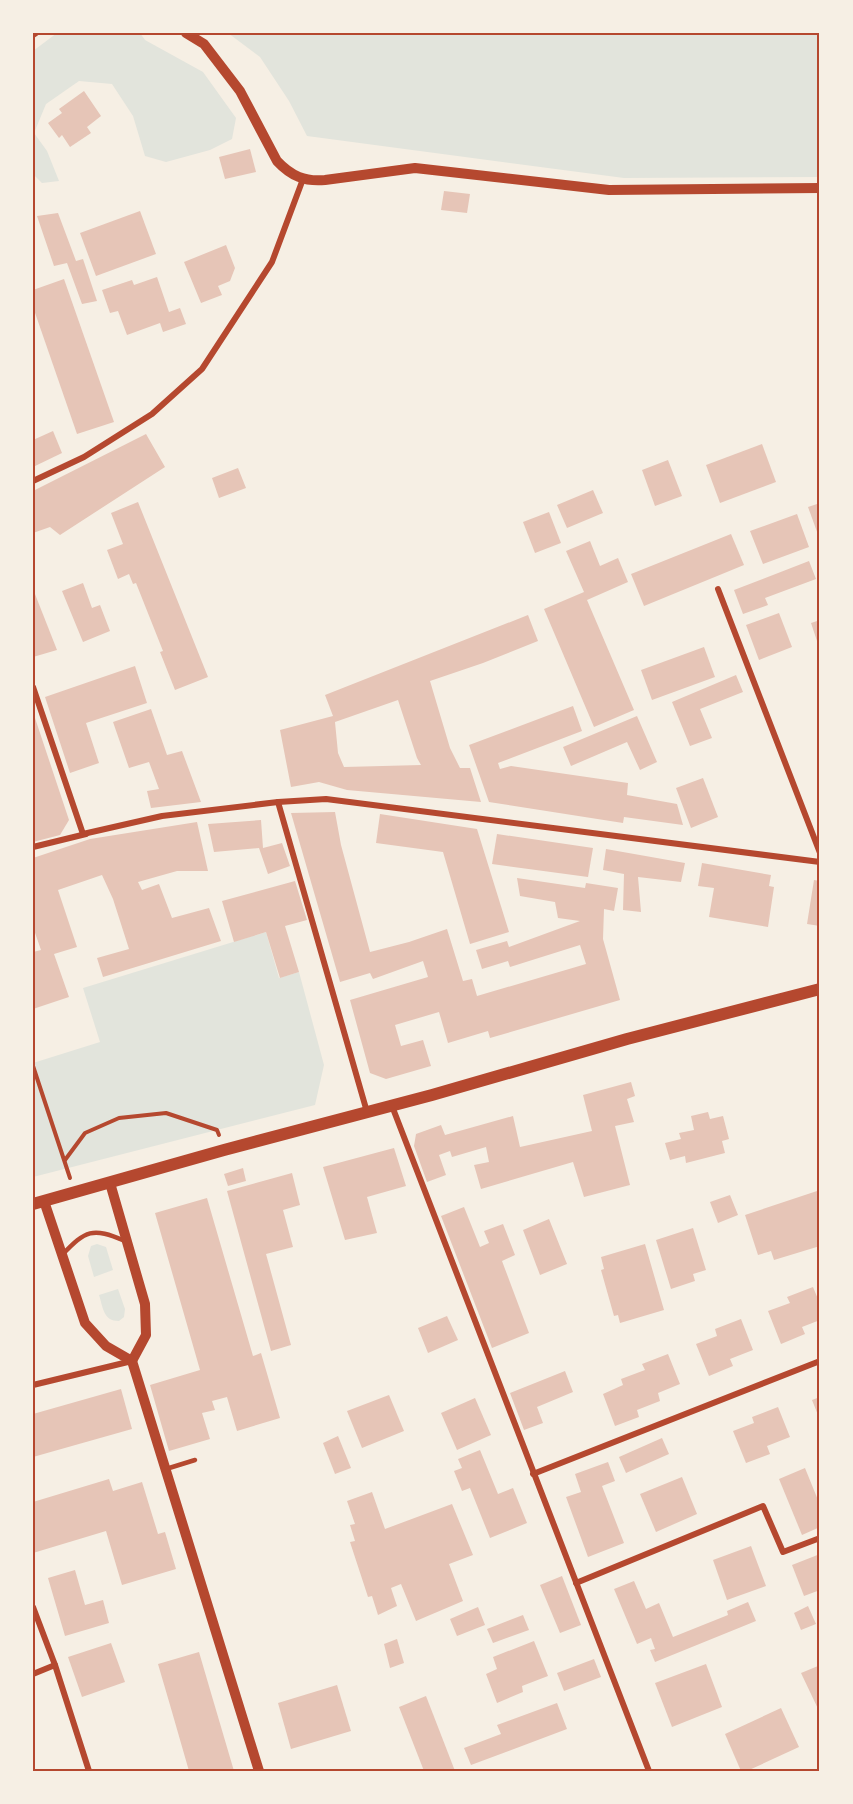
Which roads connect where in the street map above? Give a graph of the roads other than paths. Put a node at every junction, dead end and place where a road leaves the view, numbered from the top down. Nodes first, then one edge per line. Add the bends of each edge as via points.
1 (186, 33) edge
2 (303, 179) junction
3 (820, 188) edge
4 (33, 481) edge
5 (718, 589) dead end
6 (33, 687) edge
7 (278, 802) junction
8 (86, 834) junction
9 (33, 847) edge
10 (820, 853) edge
11 (820, 862) edge
12 (820, 988) edge
13 (392, 1106) junction
14 (367, 1112) junction
15 (110, 1183) junction
16 (39, 1202) edge
17 (127, 1242) junction
18 (62, 1255) junction
19 (132, 1361) junction
20 (820, 1361) edge
21 (33, 1385) edge
22 (195, 1460) dead end
23 (165, 1469) junction
24 (533, 1474) junction
25 (820, 1538) edge
26 (576, 1583) junction
27 (33, 1607) edge
28 (55, 1665) junction
29 (33, 1674) edge
30 (89, 1771) edge
31 (259, 1771) edge
32 (649, 1771) edge

1 - 2 street via 204,44 240,91 277,161 286,171
2 - 3 street via 337,179 415,168 609,190
2 - 4 street via 272,262 202,369 152,414 84,457
5 - 10 street
6 - 8 street
7 - 8 street via 162,816
7 - 11 street via 327,799
7 - 14 street
8 - 9 street
12 - 13 main road
13 - 14 main road
13 - 24 street
14 - 15 main road
15 - 16 main road
15 - 17 street
16 - 18 street
17 - 18 lane via 107,1233 91,1232 79,1237
17 - 19 street via 145,1304 146,1335
18 - 19 street via 86,1323 106,1346
19 - 21 street
19 - 23 street
20 - 24 street
22 - 23 lane
23 - 31 street
24 - 26 street
25 - 26 street via 783,1552 763,1506
26 - 32 street
27 - 28 street
28 - 29 street
28 - 30 street

